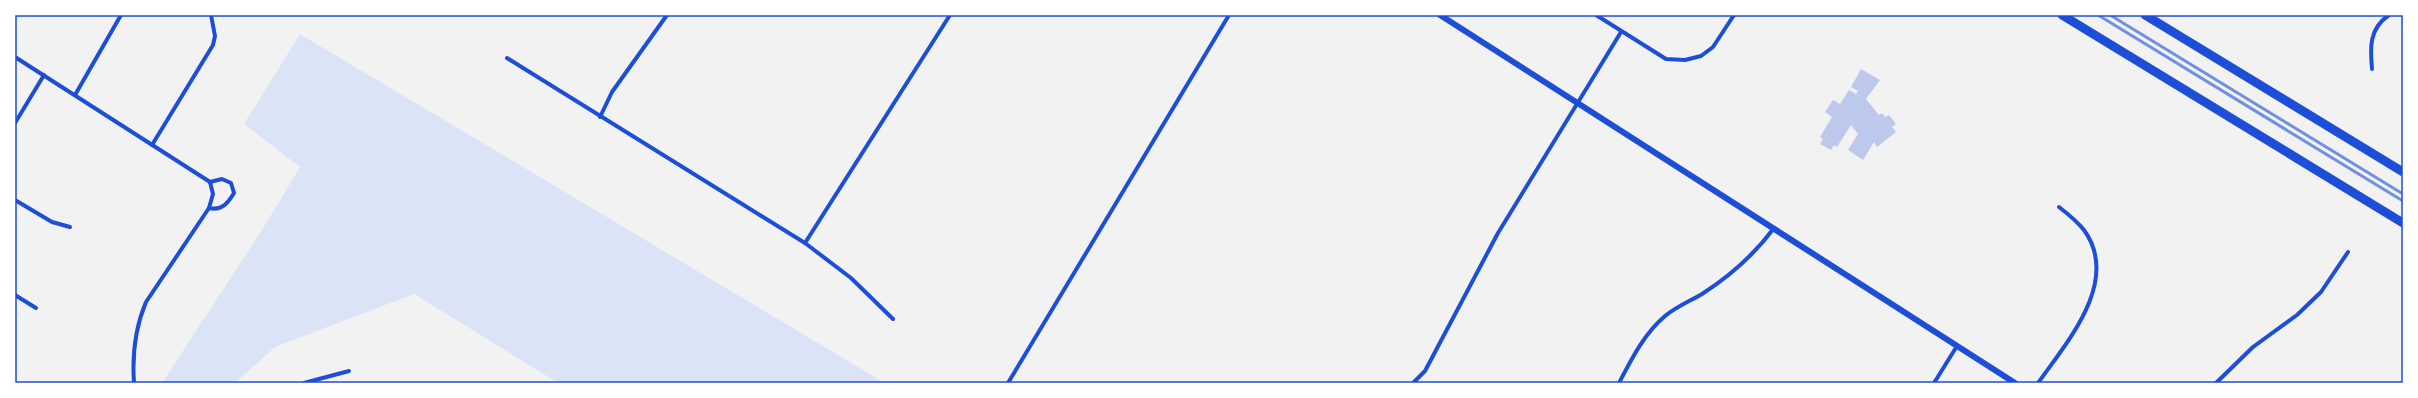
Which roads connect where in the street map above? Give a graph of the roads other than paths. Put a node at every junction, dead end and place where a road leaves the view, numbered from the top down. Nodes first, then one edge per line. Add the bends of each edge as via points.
1 (121, 15) edge
2 (211, 15) edge
3 (667, 15) edge
4 (950, 15) edge
5 (1229, 15) edge
6 (1440, 15) edge
7 (1596, 15) edge
8 (1734, 15) edge
9 (2062, 15) edge
10 (2145, 15) edge
11 (2389, 15) edge
12 (1621, 32) junction
13 (15, 57) edge
14 (507, 58) dead end
15 (2372, 69) dead end
16 (44, 76) junction
17 (75, 95) junction
18 (1579, 103) junction
19 (600, 117) junction
20 (15, 124) edge
21 (152, 145) junction
22 (2403, 172) edge
23 (210, 182) junction
24 (15, 200) edge
25 (2059, 207) dead end
26 (209, 208) junction
27 (2403, 223) edge
28 (70, 227) dead end
29 (1774, 228) junction
30 (805, 243) junction
31 (2348, 252) dead end
32 (15, 295) edge
33 (36, 308) dead end
34 (892, 318) dead end
35 (1957, 346) junction
36 (349, 371) dead end
37 (134, 383) edge
38 (304, 383) edge
39 (1008, 383) edge
40 (1413, 383) edge
41 (1619, 383) edge
42 (1934, 383) edge
43 (2016, 383) edge
44 (2038, 383) edge
45 (2216, 383) edge

1 - 17 street
2 - 21 street via 214,45
3 - 19 street via 612,92
4 - 30 street
5 - 39 street
6 - 18 street
7 - 12 street
8 - 12 street via 1713,47 1701,56 1685,60 1666,59
9 - 27 highway
10 - 22 highway
11 - 15 street via 2376,27 2374,33 2370,46
12 - 18 street
13 - 16 street
14 - 19 street
16 - 17 street
16 - 20 street
17 - 21 street
18 - 29 street
18 - 40 street via 1498,233 1425,372
19 - 30 street
21 - 23 street
23 - 26 street via 213,194
23 - 26 street via 222,179 231,183 234,193 222,208
24 - 28 street via 52,222
25 - 44 street via 2076,222 2091,242 2096,258 2097,280 2090,302
26 - 37 street via 146,302 136,333 132,363
29 - 35 street
29 - 41 street via 1737,269 1666,315 1653,328 1638,346
30 - 34 street via 851,278
31 - 45 street via 2321,292 2298,315 2253,347
32 - 33 street
35 - 42 street
35 - 43 street
36 - 38 street

